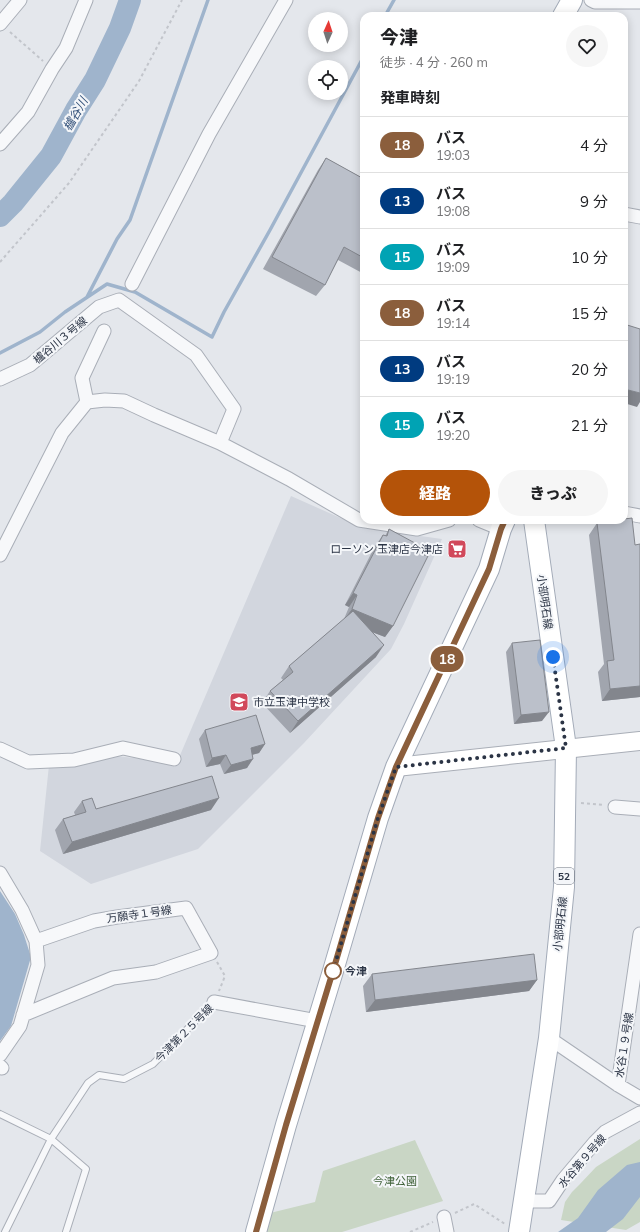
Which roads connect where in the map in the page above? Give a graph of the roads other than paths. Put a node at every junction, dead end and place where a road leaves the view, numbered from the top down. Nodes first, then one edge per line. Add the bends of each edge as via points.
1 (20, 0) edge
2 (86, 0) edge
3 (286, 0) edge
4 (572, 0) edge
5 (592, 0) edge
6 (640, 2) edge
7 (565, 12) edge
8 (0, 24) edge
9 (0, 144) edge
10 (628, 215) edge
11 (640, 218) edge
12 (132, 284) dead end
13 (104, 331) dead end
14 (0, 379) edge
15 (87, 402) junction
16 (220, 443) junction
17 (628, 514) edge
18 (640, 516) edge
19 (360, 520) edge
20 (382, 524) edge
21 (436, 524) edge
22 (503, 524) edge
23 (535, 524) edge
24 (0, 554) edge
25 (640, 740) edge
26 (566, 748) junction
27 (0, 749) edge
28 (174, 759) dead end
29 (396, 767) junction
30 (615, 806) road end
31 (640, 809) edge
32 (0, 873) edge
33 (640, 934) edge
34 (36, 941) junction
35 (214, 1002) joint
36 (23, 1015) junction
37 (317, 1021) junction
38 (549, 1038) junction
39 (0, 1055) edge
40 (618, 1085) junction
41 (640, 1098) edge
42 (640, 1113) edge
43 (0, 1114) edge
44 (51, 1140) junction
45 (524, 1201) junction
46 (444, 1217) road end
47 (519, 1230) edge
48 (5, 1232) edge
49 (66, 1232) edge
50 (256, 1232) edge
51 (448, 1232) edge

1 - 8 street
2 - 9 street via 66,48 28,112
3 - 12 street via 209,134
4 - 7 main road
5 - 6 street
10 - 11 street
13 - 15 street via 82,378
14 - 16 street, 櫨谷川３号線 via 30,365 99,307 119,300 196,355 234,409
15 - 16 street via 124,401
15 - 24 street via 62,433
16 - 19 street
17 - 18 street
20 - 21 street via 417,530
22 - 29 main road via 489,569
23 - 26 main road, 小部明石線 / 52
25 - 26 street
26 - 29 street
26 - 38 main road, 小部明石線 / 52 via 564,887
27 - 28 street via 28,762 74,760 123,748
29 - 37 main road via 378,818
30 - 31 street
32 - 34 street via 22,910
33 - 40 street, 水谷１９号線
34 - 36 street via 38,965
34 - 36 street, 万願寺１号線 via 94,921 186,908 211,953 156,972 113,978
35 - 37 street, 今津第２５号線
35 - 44 lane, 今津第２５号線 via 153,1064 124,1079 99,1075 88,1083
36 - 39 street via 20,1026
37 - 50 main road
38 - 40 street
38 - 45 main road, 小部明石線 / 52
40 - 41 street
42 - 45 street, 水谷第９号線 via 606,1132 595,1142 549,1201
43 - 44 lane
44 - 48 lane
44 - 49 lane via 86,1169
45 - 47 main road, 小部明石線 / 52
46 - 51 street

